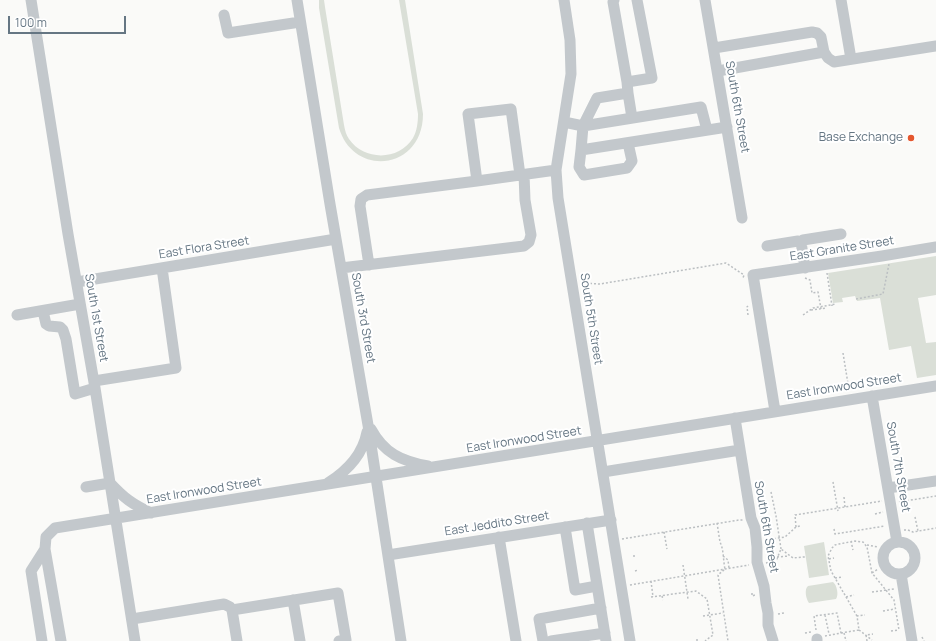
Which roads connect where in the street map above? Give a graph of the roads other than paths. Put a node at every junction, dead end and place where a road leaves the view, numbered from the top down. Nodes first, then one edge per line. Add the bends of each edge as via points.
1 (31, 0) edge
2 (297, 0) edge
3 (564, 0) edge
4 (614, 0) edge
5 (637, 0) edge
6 (705, 0) edge
7 (841, 0) edge
8 (224, 15) dead end
9 (300, 22) junction
10 (936, 46) edge
11 (714, 48) junction
12 (824, 52) junction
13 (851, 59) junction
14 (718, 72) junction
15 (627, 87) junction
16 (632, 118) junction
17 (564, 122) junction
18 (583, 126) junction
19 (727, 127) junction
20 (708, 130) junction
21 (628, 143) junction
22 (581, 150) junction
23 (556, 170) junction
24 (522, 174) junction
25 (477, 181) junction
26 (742, 218) dead end
27 (841, 234) dead end
28 (336, 239) junction
29 (801, 242) junction
30 (767, 246) dead end
31 (936, 246) edge
32 (369, 265) junction
33 (162, 268) junction
34 (341, 268) junction
35 (803, 272) junction
36 (77, 282) junction
37 (80, 304) junction
38 (44, 311) junction
39 (17, 315) dead end
40 (94, 385) junction
41 (936, 386) edge
42 (872, 396) junction
43 (775, 411) junction
44 (734, 418) junction
45 (368, 425) junction
46 (598, 441) junction
47 (740, 450) junction
48 (435, 467) junction
49 (603, 472) junction
50 (376, 477) junction
51 (936, 481) edge
52 (110, 483) junction
53 (326, 485) junction
54 (86, 487) dead end
55 (888, 488) junction
56 (151, 513) junction
57 (116, 518) junction
58 (611, 520) junction
59 (587, 523) junction
60 (565, 527) junction
61 (499, 537) junction
62 (897, 542) junction
63 (45, 549) junction
64 (388, 555) junction
65 (901, 574) junction
66 (597, 586) junction
67 (293, 600) junction
68 (601, 608) junction
69 (232, 610) junction
70 (132, 619) junction
71 (606, 637) edge
72 (42, 641) edge
73 (61, 641) edge
74 (135, 641) edge
75 (237, 641) edge
76 (300, 641) edge
77 (339, 641) edge
78 (401, 641) edge
79 (516, 641) edge
80 (543, 641) edge
81 (551, 641) edge
82 (630, 641) edge
83 (773, 641) edge
84 (912, 641) edge

1 - 36 street, South 1st Street
2 - 9 street, South 3rd Street
3 - 17 street, South 5th Street via 570,40 571,74
4 - 15 street
5 - 15 street via 652,78
6 - 11 street, South 6th Street
7 - 13 street
8 - 9 street via 228,33
9 - 28 street, South 3rd Street
10 - 13 street
11 - 12 street via 812,32 821,37
11 - 14 street, South 6th Street
12 - 13 street via 834,62
12 - 14 street
14 - 19 street, South 6th Street
15 - 16 street
15 - 18 street via 596,98
16 - 18 street
16 - 20 street via 701,108
17 - 18 street
17 - 23 street, South 5th Street
18 - 22 street
19 - 20 street
19 - 26 street, South 6th Street
20 - 21 street
21 - 22 street
21 - 22 street via 632,161 627,168 584,175 579,167
23 - 24 street
23 - 46 street, South 5th Street via 558,198
24 - 25 street
24 - 25 street via 511,109 468,114
24 - 32 street via 531,235 529,242 524,246
25 - 32 street via 367,195 361,199
27 - 29 street
28 - 33 street, East Flora Street
28 - 34 street, South 3rd Street
29 - 30 street
29 - 35 street
31 - 35 street, East Granite Street via 825,265
32 - 34 street
33 - 36 street, East Flora Street
33 - 40 street via 176,368
34 - 45 street, South 3rd Street
35 - 43 street, East Granite Street via 750,278
36 - 37 street, South 1st Street
37 - 38 street
37 - 40 street, South 1st Street
38 - 39 street
38 - 40 street via 46,324 63,330 74,394
40 - 52 street, South 1st Street
41 - 42 street, East Ironwood Street
42 - 43 street, East Ironwood Street
42 - 55 street, South 7th Street
43 - 44 street, East Ironwood Street
44 - 46 street, East Ironwood Street
44 - 47 street, South 6th Street
45 - 48 street via 378,441 390,453
45 - 50 street, South 3rd Street
45 - 53 street via 366,439 358,456 346,470
46 - 48 street, East Ironwood Street
46 - 49 street, South 5th Street
47 - 49 street
47 - 83 street, South 6th Street via 751,520 755,528 757,562 764,586 768,625
48 - 50 street, East Ironwood Street
49 - 58 street, South 5th Street
50 - 53 street, East Ironwood Street
50 - 64 street, South 3rd Street
51 - 55 street
52 - 54 street
52 - 56 street via 121,495
52 - 57 street, South 1st Street
53 - 56 street, East Ironwood Street
55 - 62 street, South 7th Street
56 - 57 street, East Ironwood Street
57 - 63 street, East Ironwood Street via 55,528 46,537
57 - 70 street, South 1st Street
58 - 59 street, East Jeddito Street
58 - 82 street, South 5th Street
59 - 60 street, East Jeddito Street
59 - 66 street
60 - 61 street, East Jeddito Street
60 - 66 street via 575,590
61 - 64 street, East Jeddito Street
61 - 79 street
62 - 65 street via 888,547 883,560 887,570
62 - 65 street via 908,545 915,554 911,570
63 - 72 street, East Ironwood Street via 31,571
63 - 73 street
64 - 78 street, South 3rd Street
65 - 84 street
66 - 68 street
67 - 69 street
67 - 76 street
67 - 77 street via 338,593 346,640
68 - 71 street
68 - 80 street via 539,619
69 - 70 street via 228,605 220,604
69 - 75 street
70 - 74 street, South 1st Street
71 - 81 street

